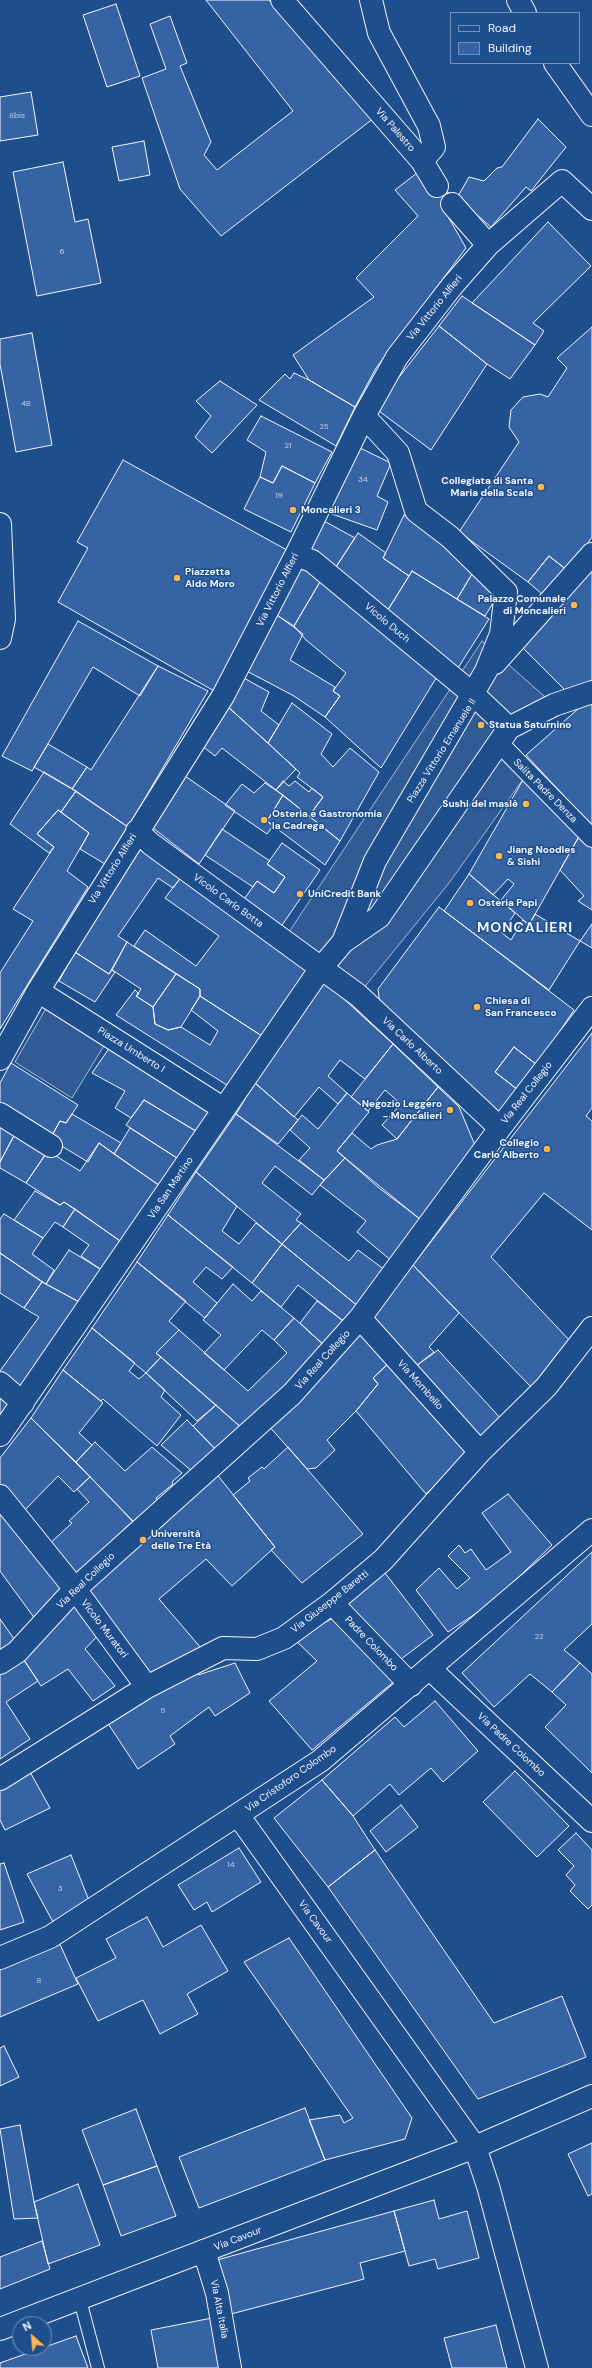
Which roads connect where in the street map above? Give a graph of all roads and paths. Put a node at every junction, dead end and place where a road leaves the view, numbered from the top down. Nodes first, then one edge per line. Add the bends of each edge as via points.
1 (282, 0) edge
2 (371, 0) edge
3 (518, 0) edge
4 (524, 12) edge
5 (556, 64) edge
6 (592, 115) edge
7 (422, 161) junction
8 (437, 186) dead end
9 (452, 204) dead end
10 (592, 209) edge
11 (488, 245) junction
12 (364, 416) junction
13 (0, 524) edge
14 (592, 554) edge
15 (296, 555) junction
16 (1, 574) edge
17 (0, 638) edge
18 (486, 671) junction
19 (592, 692) edge
20 (474, 695) junction
21 (504, 736) junction
22 (137, 831) junction
23 (592, 838) edge
24 (343, 942) junction
25 (321, 968) junction
26 (38, 991) junction
27 (592, 1008) edge
28 (4, 1051) edge
29 (224, 1110) junction
30 (0, 1114) edge
31 (500, 1128) junction
32 (51, 1146) dead end
33 (360, 1318) junction
34 (592, 1328) edge
35 (0, 1383) edge
36 (23, 1403) junction
37 (0, 1435) edge
38 (480, 1452) junction
39 (0, 1496) edge
40 (592, 1530) edge
41 (74, 1589) junction
42 (332, 1603) junction
43 (0, 1663) edge
44 (430, 1668) junction
45 (411, 1685) junction
46 (147, 1687) junction
47 (0, 1779) edge
48 (238, 1816) junction
49 (592, 1821) edge
50 (0, 1958) edge
51 (592, 2096) edge
52 (475, 2147) junction
53 (204, 2251) junction
54 (80, 2300) junction
55 (0, 2329) edge
56 (98, 2368) edge
57 (230, 2368) edge
58 (537, 2368) edge

1 - 7 street, Via Palestro
2 - 7 street, Via Palestro via 379,33 430,126 434,147
3 - 4 street
5 - 6 street
7 - 8 street
9 - 11 street
10 - 11 street, Via Vittorio Alfieri via 562,181
11 - 12 street, Via Vittorio Alfieri via 452,286 397,357
12 - 15 street, Via Vittorio Alfieri
12 - 18 street via 398,454 416,511 450,537 506,592 501,634
13 - 16 street
14 - 18 street
15 - 20 street, Vicolo Duch via 312,561
15 - 22 street, Via Vittorio Alfieri via 223,696
16 - 17 street via 4,619
18 - 20 street
19 - 21 street via 554,704
20 - 21 street, Piazza Vittorio Emanuele II
20 - 24 street, Piazza Vittorio Emanuele II via 375,861
21 - 23 street, Salita Padre Denza
21 - 24 street via 378,916
22 - 25 street, Vicolo Carlo Botta
22 - 26 street, Via Vittorio Alfieri
24 - 25 street, Via San Martino
25 - 29 street, Via San Martino
25 - 31 street, Via Carlo Alberto via 358,995
26 - 28 street, Via Vittorio Alfieri
26 - 29 street, Piazza Umberto I
27 - 31 street, Via Real Collegio
29 - 36 street, Via San Martino
30 - 32 street
31 - 33 street, Via Real Collegio
33 - 38 street, Via Mombello
33 - 41 street, Via Real Collegio via 292,1394
34 - 38 street, Via Giuseppe Baretti via 546,1387
35 - 36 street
36 - 37 street, Via San Martino
38 - 42 street, Via Giuseppe Baretti via 383,1560
39 - 41 street, Vicolo Muratori
40 - 44 street, Via Cristoforo Colombo
41 - 43 street, Via Real Collegio via 17,1652
41 - 46 street, Vicolo Muratori
42 - 45 street, Padre Colombo
42 - 46 street, Via Giuseppe Baretti via 284,1638 257,1649 223,1648
44 - 45 street, Via Cristoforo Colombo
44 - 49 street, Via Padre Colombo
45 - 48 street, Via Cristoforo Colombo via 320,1761
46 - 47 street, Via Giuseppe Baretti
48 - 50 street, Via Cristoforo Colombo via 50,1937
48 - 52 street, Via Cavour
51 - 52 street, Via Cavour
52 - 53 street, Via Cavour
52 - 58 street, Via Cavour
53 - 54 street, Via Cavour
53 - 57 street, Via Alta Italia via 217,2293
54 - 55 street, Via Cavour
54 - 56 lane

